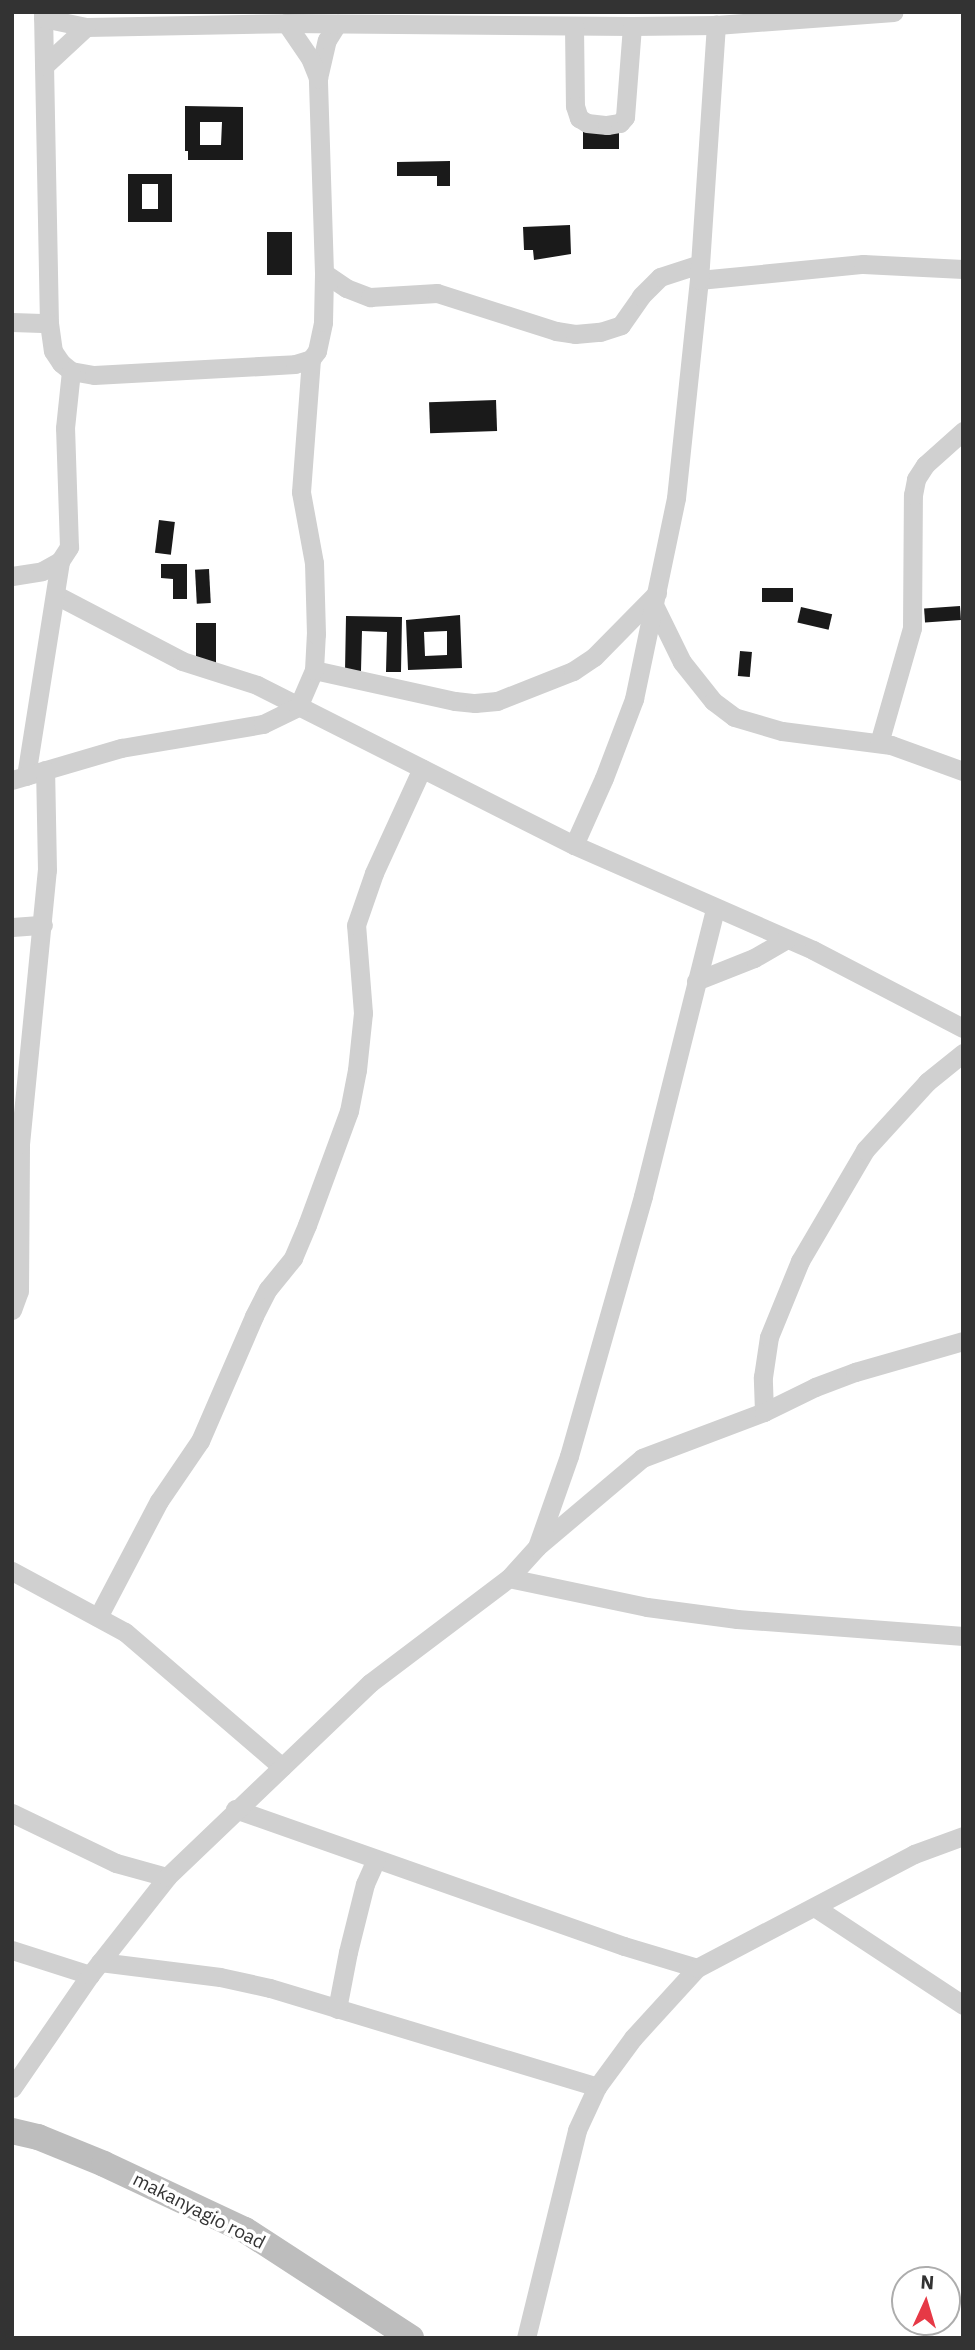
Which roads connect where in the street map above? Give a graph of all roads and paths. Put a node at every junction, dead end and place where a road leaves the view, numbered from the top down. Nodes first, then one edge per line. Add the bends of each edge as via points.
1 (894, 12) edge
2 (43, 15) edge
3 (565, 21) edge
4 (286, 23) junction
5 (337, 24) junction
6 (716, 25) junction
7 (632, 26) junction
8 (86, 27) junction
9 (44, 66) junction
10 (318, 78) junction
11 (963, 269) edge
12 (699, 272) junction
13 (324, 273) junction
14 (12, 322) edge
15 (49, 323) junction
16 (311, 359) junction
17 (71, 371) junction
18 (963, 431) edge
19 (60, 561) junction
20 (12, 576) edge
21 (56, 595) junction
22 (656, 600) junction
23 (314, 670) junction
24 (298, 707) junction
25 (879, 743) junction
26 (422, 768) junction
27 (963, 771) edge
28 (28, 775) edge
29 (574, 845) junction
30 (715, 909) junction
31 (43, 925) junction
32 (12, 928) edge
33 (787, 939) junction
34 (696, 981) junction
35 (963, 1028) edge
36 (963, 1053) edge
37 (20, 1068) edge
38 (16, 1213) edge
39 (12, 1310) edge
40 (963, 1341) edge
41 (764, 1412) junction
42 (537, 1547) junction
43 (12, 1571) edge
44 (509, 1578) junction
45 (98, 1617) junction
46 (963, 1636) edge
47 (282, 1767) junction
48 (235, 1809) junction
49 (12, 1812) edge
50 (963, 1836) edge
51 (376, 1859) junction
52 (167, 1877) junction
53 (816, 1908) junction
54 (12, 1950) edge
55 (697, 1968) junction
56 (95, 1969) junction
57 (963, 2005) edge
58 (337, 2010) junction
59 (597, 2087) junction
60 (12, 2088) edge
61 (12, 2131) edge
62 (411, 2338) edge
63 (526, 2338) edge

1 - 6 street
2 - 8 street
2 - 9 street
3 - 5 street
3 - 7 street
3 - 7 street via 579,118 607,125 625,117
4 - 5 street
4 - 8 street
4 - 10 street
5 - 10 street via 327,40
6 - 7 street
6 - 12 street
8 - 9 street
9 - 15 street
10 - 13 street
11 - 12 street via 863,264
12 - 13 street via 660,277 621,325 575,334 436,293 370,297
12 - 22 street via 676,498
13 - 16 street via 323,322
14 - 15 street
15 - 17 street via 53,351
16 - 17 street via 94,375
16 - 23 street via 301,492 316,591
17 - 19 street via 65,428 69,547
18 - 25 street via 916,478 912,628
19 - 20 street via 42,571
19 - 21 street
21 - 24 street via 182,661 257,685
21 - 28 street
22 - 23 street via 573,671 497,701 455,701
22 - 25 street via 682,662 713,701 734,717 782,732
22 - 29 street via 634,699
23 - 24 street
24 - 26 street
24 - 28 street via 263,724 121,748
25 - 27 street
26 - 29 street
26 - 45 street via 374,873 356,925 363,1013 357,1070 349,1111 307,1225 293,1258 254,1316 200,1441 159,1501
28 - 31 street via 47,870
29 - 30 street
30 - 33 street
30 - 34 street
31 - 32 street
31 - 37 street
33 - 34 street
33 - 35 street
34 - 42 street via 643,1196 569,1456
36 - 41 street via 927,1082 865,1150 800,1261 769,1337
37 - 38 street
38 - 39 street via 19,1291
40 - 41 street via 855,1372
41 - 42 street via 642,1458
42 - 44 street
43 - 45 street
44 - 46 street via 647,1607 737,1619
44 - 47 street via 370,1682
45 - 47 street via 153,1654
47 - 48 street
48 - 51 street
48 - 52 street
49 - 52 street via 94,1854
50 - 53 street via 914,1854
51 - 55 street via 624,1947
51 - 58 street via 365,1884
52 - 56 street
53 - 55 street
53 - 57 street
54 - 56 street
55 - 59 street
56 - 58 street via 220,1977
56 - 60 street
58 - 59 street
59 - 63 street via 577,2130
61 - 62 street, makanyagio road via 104,2164 245,2230

